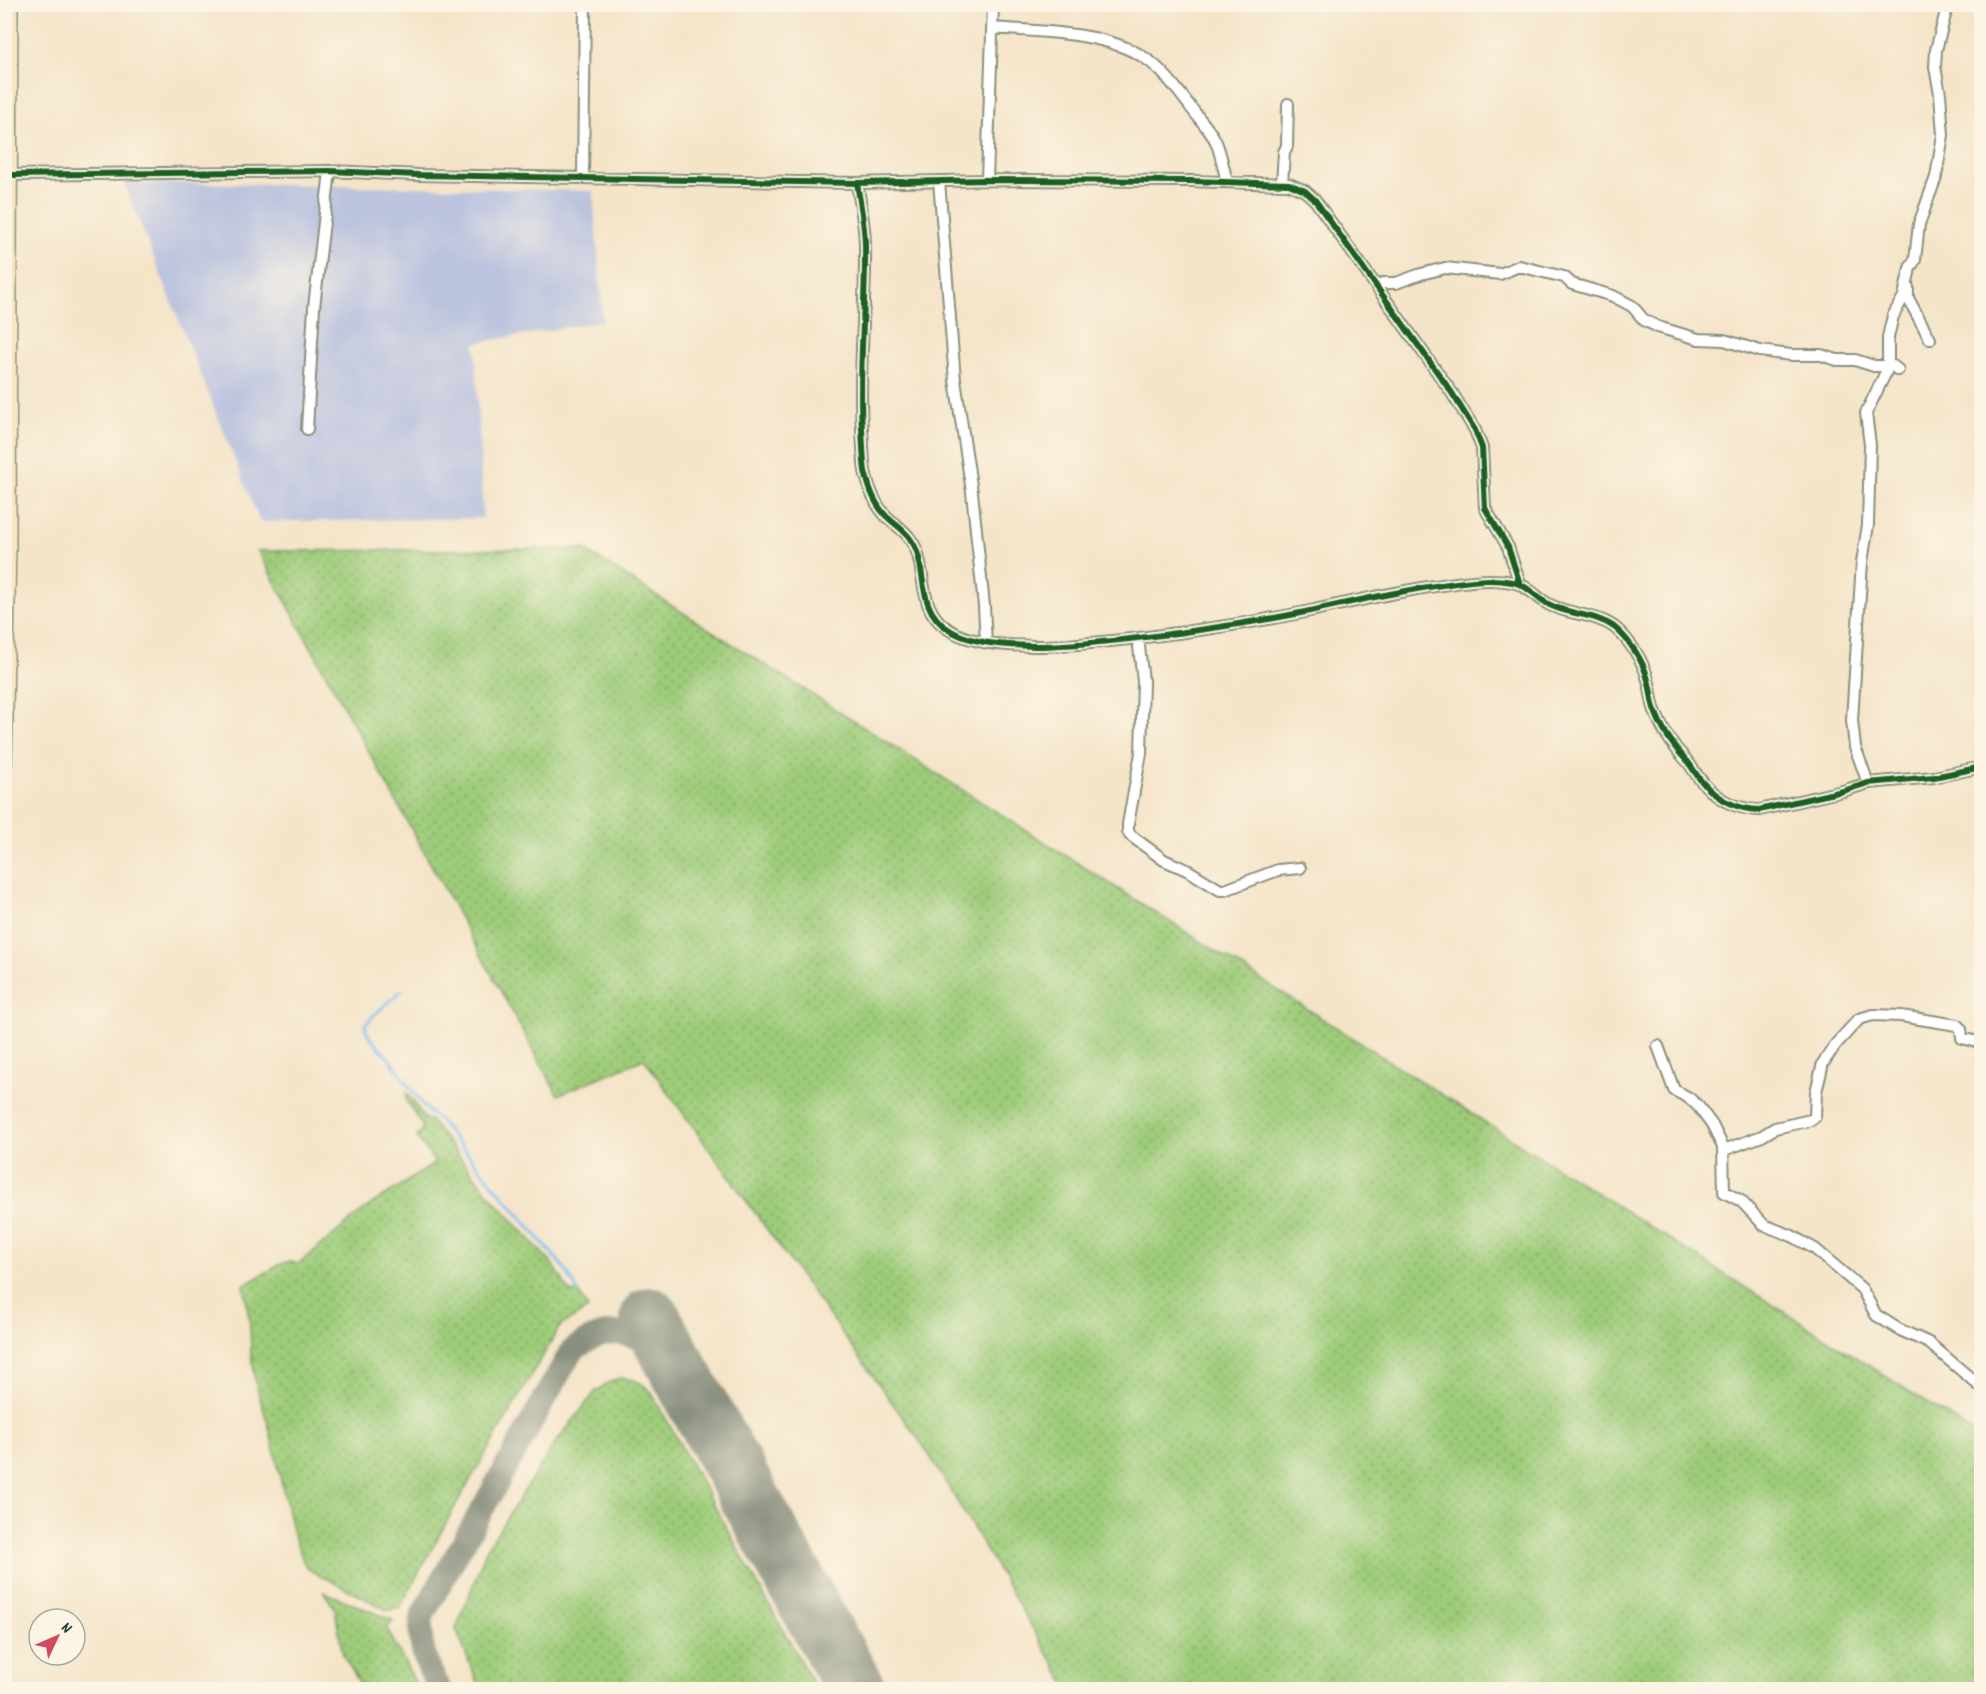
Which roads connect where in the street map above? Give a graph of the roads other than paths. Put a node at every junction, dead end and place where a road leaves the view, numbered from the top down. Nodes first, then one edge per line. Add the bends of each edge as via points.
1 (10, 4) edge
2 (585, 4) edge
3 (993, 4) edge
4 (1948, 4) edge
5 (993, 28) junction
6 (1288, 104) dead end
7 (8, 171) edge
8 (330, 171) junction
9 (583, 177) junction
10 (987, 180) junction
11 (939, 181) junction
12 (1227, 182) junction
13 (857, 183) junction
14 (1282, 184) junction
15 (1908, 284) junction
16 (1376, 286) junction
17 (7, 308) edge
18 (1930, 339) dead end
19 (1893, 368) junction
20 (307, 429) dead end
21 (6, 543) edge
22 (1520, 584) junction
23 (1138, 638) junction
24 (986, 643) junction
25 (5, 688) edge
26 (4, 764) edge
27 (1982, 767) edge
28 (1868, 783) junction
29 (1300, 868) dead end
30 (1982, 1043) edge
31 (1658, 1046) dead end
32 (1724, 1150) junction
33 (1982, 1388) edge

1 - 7 main road
2 - 9 street
3 - 5 street
4 - 15 street via 1935,67 1943,135
5 - 10 street
5 - 12 street via 1100,40 1144,58 1175,87 1215,140
6 - 14 street
7 - 8 street
7 - 17 main road
8 - 9 street
8 - 20 street via 314,307
9 - 13 street
10 - 11 street
10 - 12 street
11 - 13 street
11 - 24 street via 955,380 972,492
12 - 14 street
13 - 24 street via 865,243 860,405 865,469 872,495 885,515 911,540 929,606 936,618 947,629
14 - 16 street via 1298,186 1315,200
15 - 18 street via 1908,298
15 - 19 street via 1888,337
16 - 19 street via 1396,284 1445,268 1500,274 1520,266 1564,277 1572,284 1613,296 1632,306 1644,320 1698,339
16 - 22 street via 1475,430 1482,448 1485,507 1508,547
17 - 21 main road
19 - 28 street via 1866,413 1870,445 1868,525 1852,720 1855,747
21 - 25 main road
22 - 23 street via 1480,580 1407,589 1306,612
22 - 28 street via 1552,606 1586,614 1613,627 1632,648 1648,676 1653,706 1671,743 1705,786 1730,805 1759,810
23 - 24 street via 1090,643
23 - 29 street via 1143,681 1141,753 1128,824 1130,835 1164,861 1220,890 1278,870
25 - 26 main road
27 - 28 street via 1934,777
30 - 32 street via 1962,1038 1957,1025 1865,1015 1851,1026 1823,1063 1815,1117 1775,1128
31 - 32 street via 1674,1090 1698,1106
32 - 33 street via 1724,1192 1741,1201 1762,1223 1815,1249 1863,1289 1876,1316 1929,1343

